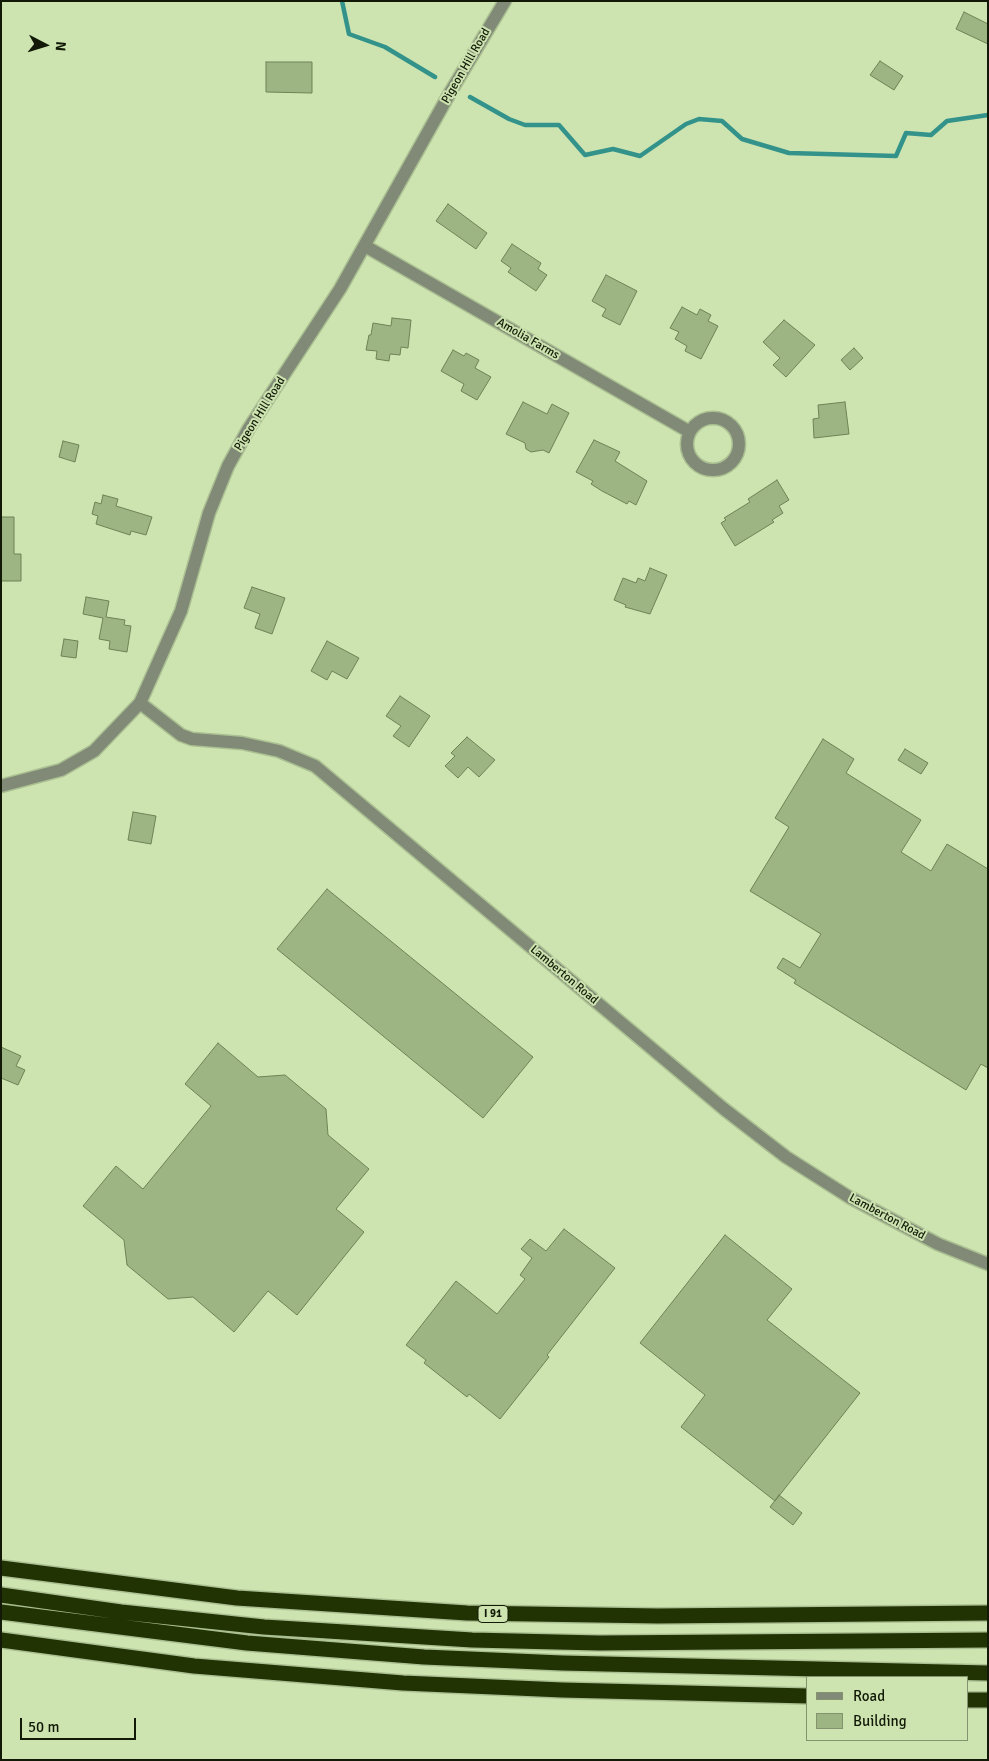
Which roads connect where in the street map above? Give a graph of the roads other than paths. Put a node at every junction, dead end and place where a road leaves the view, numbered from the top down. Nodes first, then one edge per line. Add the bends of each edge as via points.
1 (504, 1) edge
2 (365, 246) junction
3 (690, 432) junction
4 (140, 703) junction
5 (1, 786) edge
6 (988, 1264) edge
7 (1, 1568) edge
8 (1, 1595) edge
9 (1, 1612) edge
10 (988, 1613) edge
11 (1, 1640) edge
12 (988, 1640) edge
13 (988, 1673) edge
14 (806, 1696) edge
15 (969, 1700) edge
16 (988, 1700) edge

1 - 2 street, Pigeon Hill Road
2 - 3 street, Amolia Farms
2 - 4 street, Pigeon Hill Road via 228,466 209,513 181,611
3 - 3 street via 688,451 701,467 724,467 736,456 737,435 722,419 700,421
4 - 5 street, Pigeon Hill Road via 94,751 61,770
4 - 6 street, Lamberton Road via 192,739 279,750 315,766 724,1109 786,1157 849,1197 938,1244
7 - 10 highway, I 91 via 229,1597 441,1612 631,1616
8 - 12 highway via 264,1627 472,1640 599,1643
9 - 13 highway via 247,1643 424,1657
11 - 14 highway via 194,1666 403,1683
15 - 16 highway

